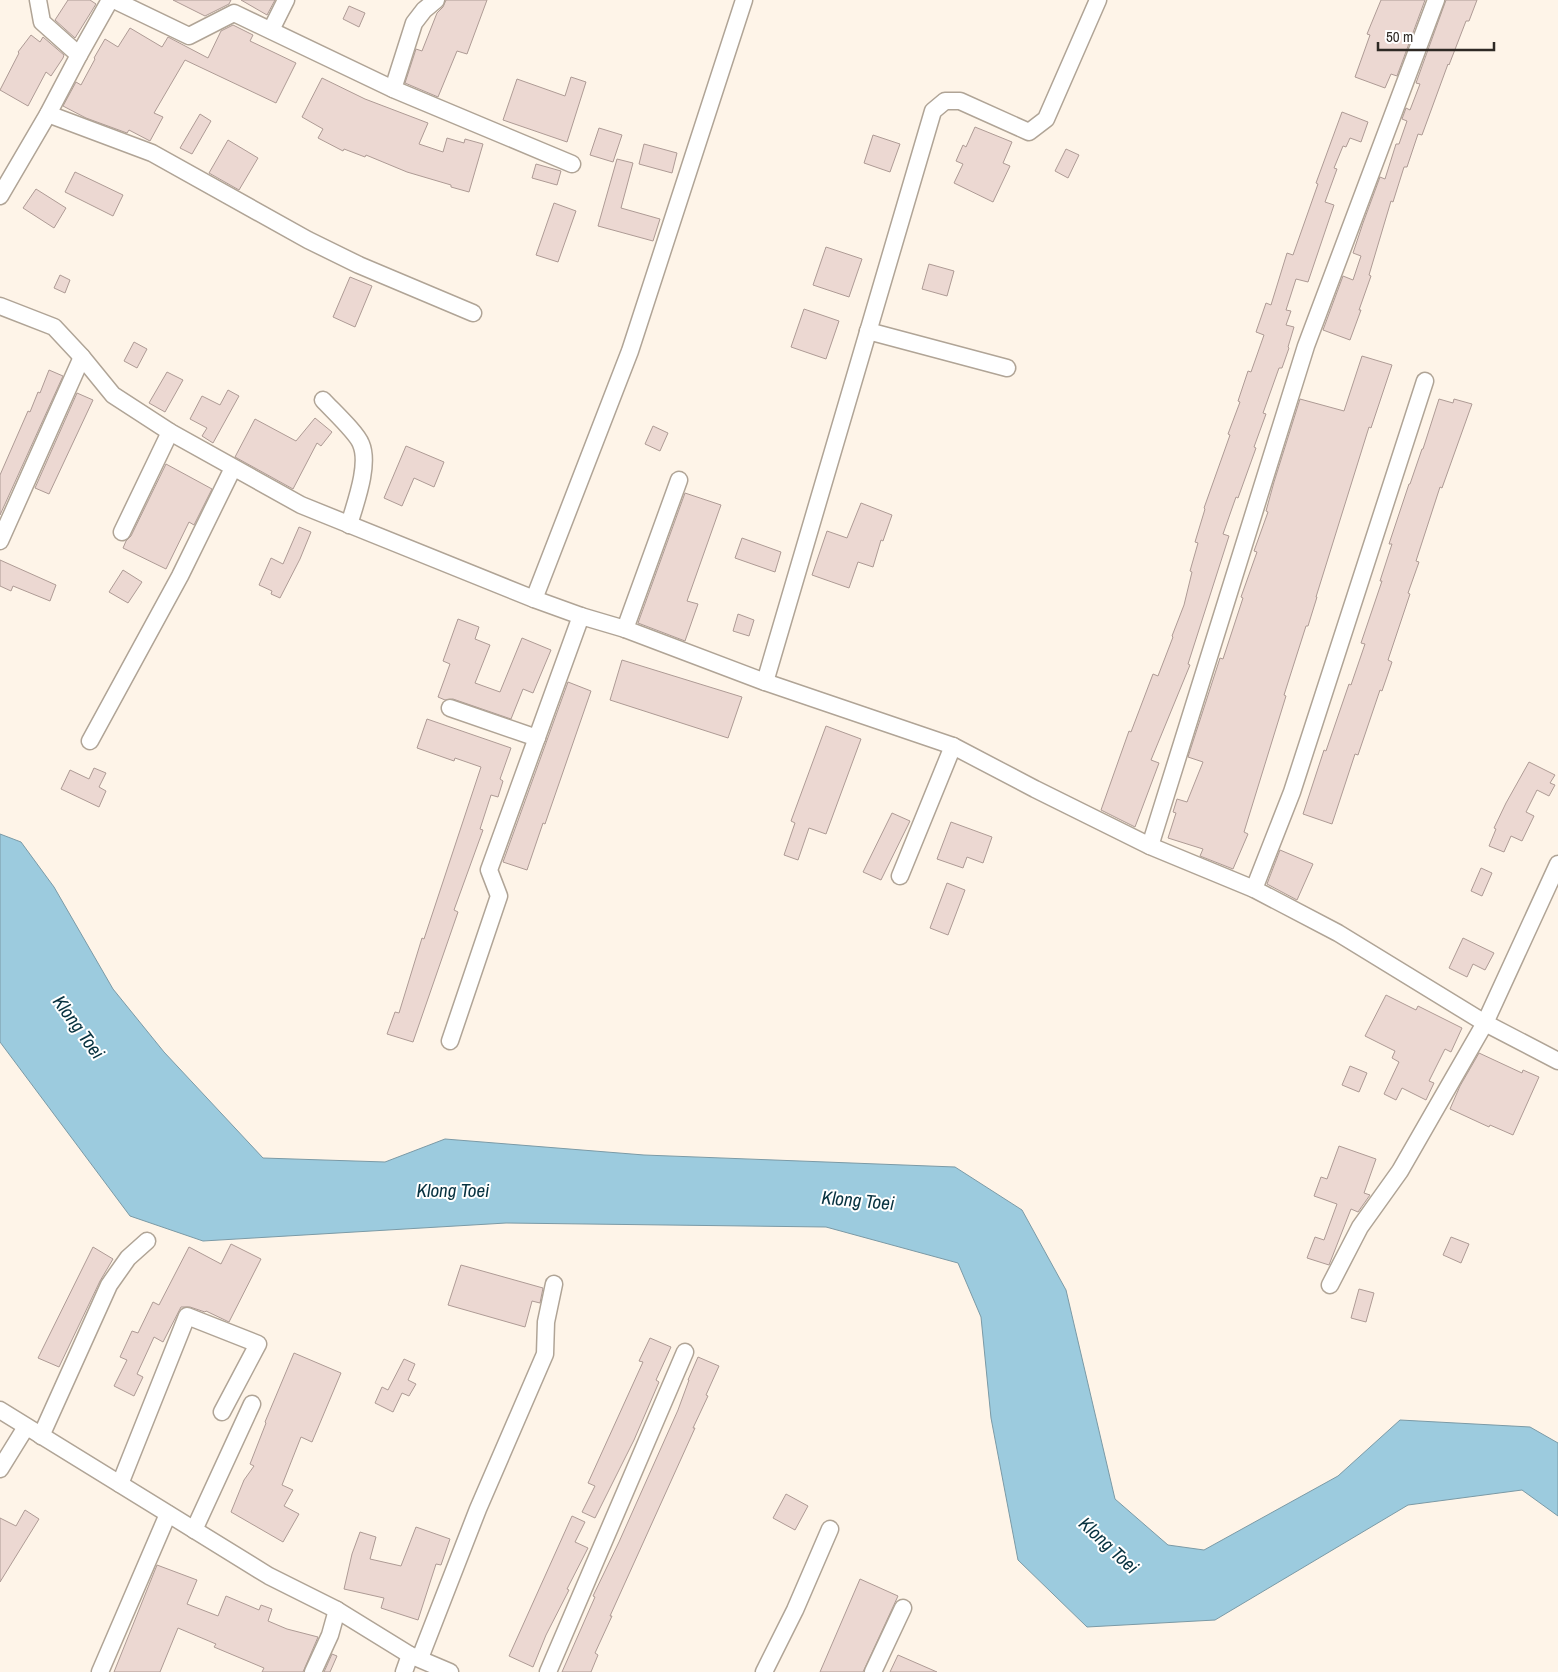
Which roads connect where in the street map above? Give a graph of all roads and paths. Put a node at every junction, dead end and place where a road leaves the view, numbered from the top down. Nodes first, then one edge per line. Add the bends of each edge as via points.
1 (38, 0) edge
2 (110, 0) edge
3 (114, 0) edge
4 (286, 0) edge
5 (436, 0) edge
6 (744, 0) edge
7 (1098, 0) edge
8 (1436, 0) edge
9 (272, 30) junction
10 (79, 55) junction
11 (393, 89) junction
12 (48, 114) junction
13 (572, 164) dead end
14 (5, 176) edge
15 (0, 196) edge
16 (0, 306) edge
17 (473, 313) dead end
18 (868, 331) junction
19 (82, 357) junction
20 (1007, 368) dead end
21 (1425, 381) dead end
22 (323, 400) dead end
23 (170, 432) junction
24 (233, 468) junction
25 (679, 480) dead end
26 (349, 524) junction
27 (122, 532) dead end
28 (0, 541) edge
29 (534, 599) junction
30 (581, 616) junction
31 (625, 629) junction
32 (764, 682) junction
33 (450, 708) dead end
34 (537, 738) junction
35 (90, 741) dead end
36 (953, 746) junction
37 (1150, 846) junction
38 (1558, 864) edge
39 (900, 876) dead end
40 (1254, 889) junction
41 (1485, 1023) junction
42 (450, 1041) dead end
43 (1558, 1061) edge
44 (147, 1241) dead end
45 (554, 1284) dead end
46 (1330, 1285) dead end
47 (686, 1352) dead end
48 (252, 1404) dead end
49 (0, 1410) edge
50 (222, 1412) dead end
51 (26, 1427) junction
52 (41, 1436) junction
53 (0, 1469) edge
54 (120, 1484) junction
55 (168, 1514) junction
56 (830, 1529) dead end
57 (194, 1530) junction
58 (903, 1608) dead end
59 (337, 1610) junction
60 (415, 1656) junction
61 (100, 1672) edge
62 (313, 1672) edge
63 (404, 1672) edge
64 (450, 1672) edge
65 (548, 1672) edge
66 (764, 1672) edge
67 (873, 1672) edge

1 - 10 street via 42,22
2 - 10 street
3 - 9 street via 189,36 234,13
4 - 9 street
5 - 11 street via 414,22
6 - 29 street via 630,351
7 - 18 street via 1046,119 1030,132 960,101 945,101 933,112
8 - 37 street via 1306,346
9 - 11 street
10 - 12 street
11 - 13 street
12 - 14 street
12 - 17 street via 152,153 308,240
14 - 15 street
16 - 19 street via 54,327
18 - 20 street
18 - 32 street
19 - 23 street via 113,395
19 - 28 street
21 - 40 street via 1292,792
22 - 26 street via 361,444 364,462
23 - 24 street
23 - 27 street
24 - 26 street via 301,505
24 - 35 street via 180,576
25 - 31 street
26 - 29 street
29 - 30 street
30 - 31 street
30 - 34 street
31 - 32 street
32 - 36 street
33 - 34 street
34 - 42 street via 489,870 499,896
36 - 37 street
36 - 39 street
37 - 40 street
38 - 41 street
40 - 41 street via 1338,933
41 - 43 street
41 - 46 street via 1400,1171 1360,1227
44 - 52 street via 128,1258 109,1285
45 - 60 street via 546,1322 545,1354
47 - 65 street
48 - 57 street
49 - 51 street
50 - 54 street via 258,1344 187,1316
51 - 52 street
51 - 53 street
52 - 54 street
54 - 55 street
55 - 57 street
55 - 61 street
56 - 66 street
57 - 59 street via 269,1576
58 - 67 street
59 - 60 street
59 - 62 street
60 - 63 street
60 - 64 street

